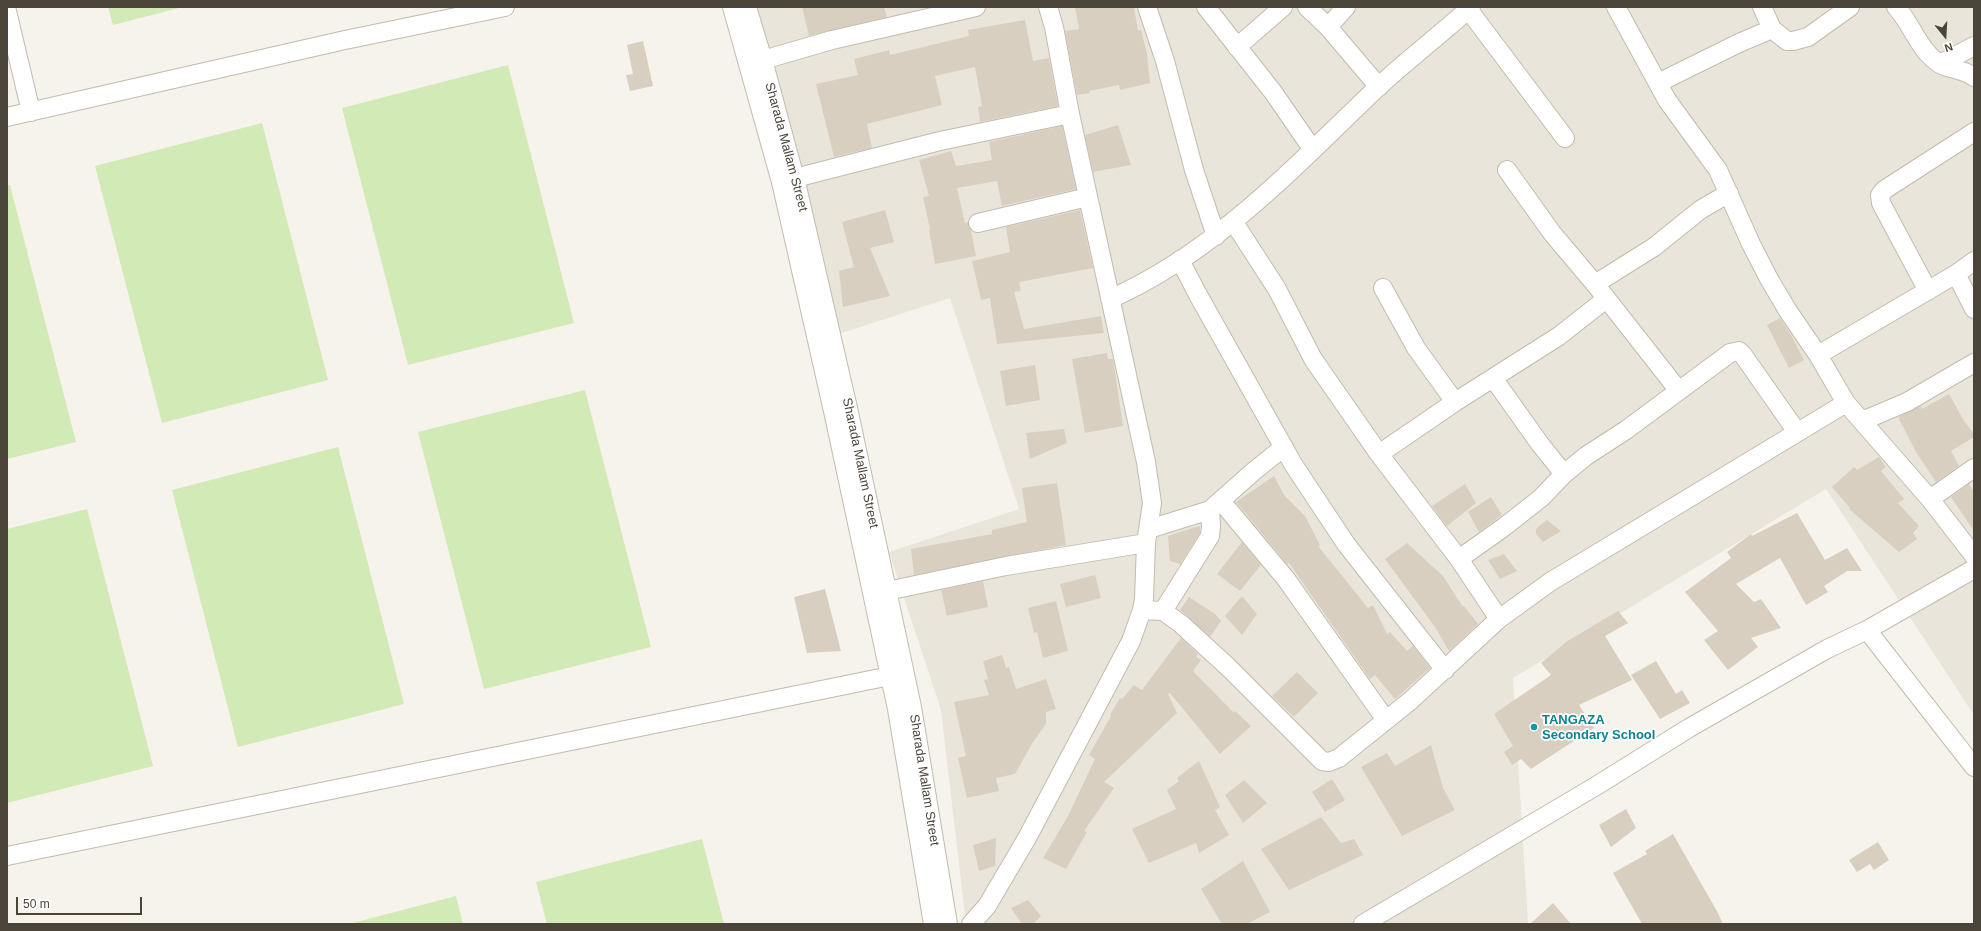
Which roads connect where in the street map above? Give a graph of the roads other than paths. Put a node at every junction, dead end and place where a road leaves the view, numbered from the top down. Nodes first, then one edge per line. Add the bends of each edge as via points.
1 (505, 7) edge
2 (732, 7) edge
3 (747, 7) edge
4 (976, 7) edge
5 (1048, 7) edge
6 (1147, 7) edge
7 (1206, 7) edge
8 (1283, 7) edge
9 (1307, 7) edge
10 (1346, 7) edge
11 (1616, 7) edge
12 (1762, 7) edge
13 (1850, 7) edge
14 (1896, 7) edge
15 (1470, 8) edge
16 (7, 11) edge
17 (1328, 26) junction
18 (1772, 29) junction
19 (1974, 46) edge
20 (1236, 47) junction
21 (764, 60) junction
22 (1940, 64) junction
23 (1974, 77) edge
24 (1658, 83) junction
25 (1379, 87) junction
26 (30, 112) junction
27 (1070, 114) junction
28 (7, 117) edge
29 (1974, 132) edge
30 (1565, 138) dead end
31 (1313, 150) junction
32 (1507, 170) dead end
33 (795, 178) junction
34 (1729, 193) junction
35 (1088, 197) junction
36 (1233, 221) junction
37 (978, 223) dead end
38 (1216, 236) junction
39 (1180, 260) junction
40 (1974, 261) edge
41 (1956, 274) junction
42 (1595, 284) junction
43 (1383, 288) dead end
44 (1928, 291) junction
45 (1606, 298) junction
46 (1110, 299) junction
47 (1974, 309) edge
48 (1818, 355) junction
49 (1974, 363) edge
50 (1493, 378) junction
51 (1679, 391) junction
52 (1455, 402) junction
53 (1846, 403) junction
54 (1862, 421) junction
55 (1797, 432) junction
56 (1284, 447) junction
57 (1379, 454) junction
58 (1974, 468) edge
59 (1564, 474) junction
60 (1930, 499) junction
61 (1215, 505) junction
62 (1147, 536) junction
63 (1974, 556) edge
64 (1459, 559) junction
65 (1974, 569) edge
66 (887, 591) junction
67 (1142, 610) junction
68 (1163, 611) junction
69 (1499, 619) junction
70 (1868, 630) junction
71 (1445, 670) junction
72 (890, 676) junction
73 (1386, 720) junction
74 (1974, 767) edge
75 (7, 856) edge
76 (933, 924) edge
77 (948, 924) edge
78 (971, 924) edge
79 (1363, 924) edge

1 - 26 street
2 - 72 street, Sharada Mallam Street via 801,265
3 - 21 street, Sharada Mallam Street
4 - 21 street via 832,40
5 - 27 street
6 - 38 street via 1165,61 1194,170
7 - 20 street
8 - 20 street
9 - 17 street
10 - 17 street
11 - 24 street
12 - 18 street
13 - 18 street via 1801,40 1787,41
14 - 22 street via 1926,50
15 - 25 street
15 - 30 street
16 - 26 street
17 - 25 street
18 - 24 street via 1739,42
19 - 22 street
20 - 31 street via 1273,92
21 - 33 street, Sharada Mallam Street
22 - 23 street via 1965,71
24 - 34 street via 1667,100 1718,170
25 - 31 street
26 - 28 street
27 - 33 street via 940,141
27 - 35 street
29 - 44 street via 1880,195 1881,203
31 - 36 street
32 - 42 street via 1552,233
33 - 66 street, Sharada Mallam Street
34 - 42 street via 1700,210 1654,247
34 - 48 street via 1769,279
35 - 37 street
35 - 46 street
36 - 38 street
36 - 57 street via 1277,289 1313,359
38 - 39 street
39 - 46 street via 1135,288
39 - 56 street via 1261,410
40 - 41 street
41 - 44 street
41 - 47 street
42 - 45 street
43 - 52 street via 1416,348
44 - 48 street
45 - 50 street via 1559,336
45 - 51 street
46 - 62 street via 1146,462 1152,503
48 - 53 street
49 - 54 street via 1906,402
50 - 52 street
50 - 59 street
51 - 55 street via 1730,353 1739,351
51 - 59 street
52 - 57 street
53 - 54 street
53 - 55 street
54 - 60 street
55 - 69 street via 1550,582
56 - 61 street
56 - 71 street via 1346,544
57 - 64 street
58 - 60 street
59 - 64 street via 1541,498
60 - 63 street
61 - 62 street
61 - 68 street via 1210,536
61 - 73 street via 1286,579
62 - 66 street
62 - 67 street
64 - 69 street
65 - 70 street
66 - 77 street, Sharada Mallam Street via 912,707
67 - 68 street
67 - 78 street via 1131,641 1027,838 987,906
68 - 73 street via 1182,624 1228,667 1322,761 1329,762 1339,758
69 - 71 street
70 - 74 street
70 - 79 street via 1827,649 1689,728
71 - 73 street
72 - 75 street
72 - 76 street, Sharada Mallam Street

